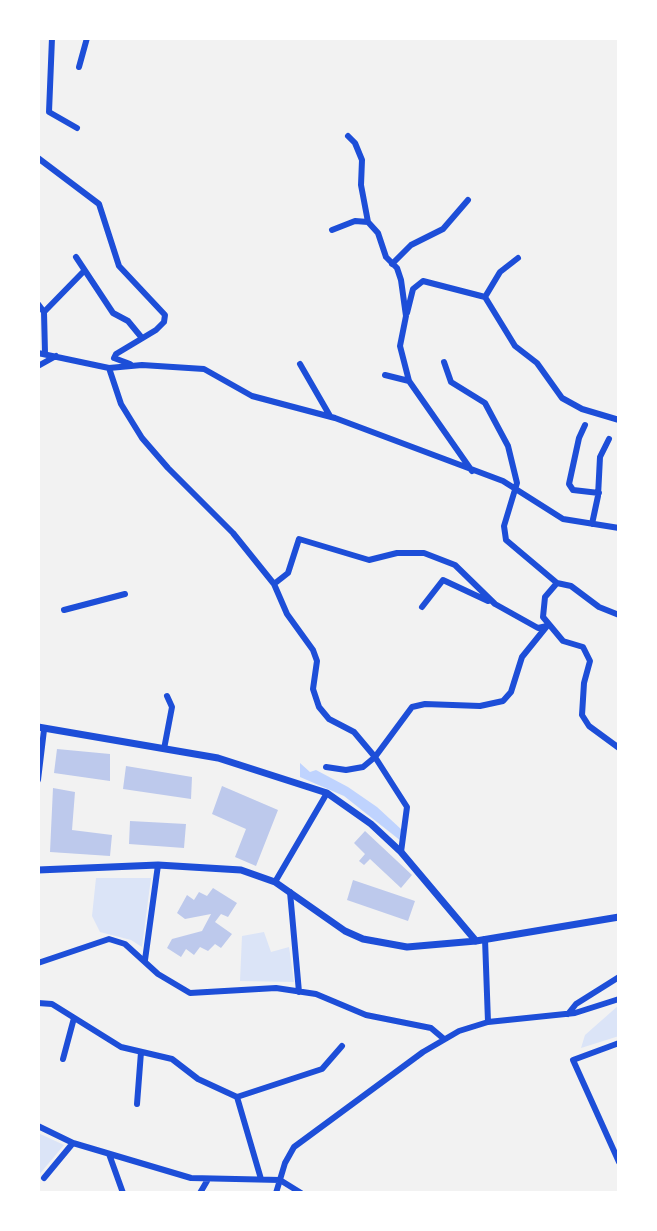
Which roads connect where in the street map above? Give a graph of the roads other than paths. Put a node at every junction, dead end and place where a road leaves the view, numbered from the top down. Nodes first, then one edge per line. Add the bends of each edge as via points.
1 (52, 38) edge
2 (87, 38) edge
3 (79, 67) dead end
4 (77, 128) dead end
5 (348, 136) dead end
6 (38, 158) edge
7 (468, 200) dead end
8 (368, 222) junction
9 (332, 230) dead end
10 (76, 257) dead end
11 (518, 258) dead end
12 (392, 264) junction
13 (84, 271) junction
14 (485, 297) junction
15 (38, 304) edge
16 (44, 312) junction
17 (406, 316) junction
18 (142, 338) junction
19 (41, 353) edge
20 (57, 356) junction
21 (444, 362) dead end
22 (300, 364) dead end
23 (133, 365) junction
24 (38, 366) edge
25 (109, 368) junction
26 (385, 375) dead end
27 (409, 381) junction
28 (330, 416) junction
29 (619, 420) edge
30 (585, 425) dead end
31 (609, 439) dead end
32 (472, 471) junction
33 (516, 487) junction
34 (599, 493) junction
35 (592, 524) junction
36 (619, 528) edge
37 (557, 583) junction
38 (274, 584) junction
39 (125, 594) dead end
40 (495, 604) junction
41 (422, 607) dead end
42 (64, 610) dead end
43 (619, 615) edge
44 (547, 626) junction
45 (167, 696) dead end
46 (41, 729) edge
47 (619, 748) edge
48 (164, 749) junction
49 (375, 757) junction
50 (326, 767) dead end
51 (38, 780) edge
52 (327, 793) junction
53 (401, 852) junction
54 (158, 865) junction
55 (38, 870) edge
56 (275, 882) junction
57 (290, 892) junction
58 (619, 917) edge
59 (481, 940) junction
60 (145, 960) junction
61 (38, 963) edge
62 (619, 977) edge
63 (299, 992) junction
64 (619, 999) edge
65 (38, 1003) edge
66 (568, 1014) junction
67 (74, 1018) junction
68 (488, 1022) junction
69 (444, 1039) junction
70 (619, 1043) edge
71 (342, 1046) dead end
72 (141, 1052) junction
73 (63, 1059) dead end
74 (237, 1097) junction
75 (137, 1104) dead end
76 (38, 1126) edge
77 (73, 1143) junction
78 (109, 1154) junction
79 (619, 1162) edge
80 (44, 1178) dead end
81 (261, 1179) junction
82 (280, 1180) junction
83 (207, 1181) junction
84 (123, 1193) edge
85 (200, 1193) edge
86 (276, 1193) edge
87 (301, 1193) edge

1 - 4 street via 49,112
2 - 3 street
5 - 8 street via 362,160
6 - 18 street via 99,204 119,266 162,310 164,322
7 - 12 street via 443,229 411,245
8 - 9 street
8 - 12 street
10 - 13 street
11 - 14 street via 500,272
12 - 17 street via 401,280
13 - 16 street
13 - 18 street via 113,313
14 - 17 street via 423,281 413,289
14 - 29 street via 515,346 537,363 562,398
15 - 16 street
16 - 19 street
17 - 27 street via 400,346
18 - 23 street via 114,358
19 - 20 street
20 - 24 street
20 - 25 street
21 - 33 street via 451,382 485,403 503,430
22 - 28 street
23 - 25 street
23 - 28 street via 193,366 252,396
25 - 38 street via 121,404 142,438
26 - 27 street
27 - 32 street
28 - 32 street
30 - 34 street via 569,484 573,490
31 - 34 street via 600,457
32 - 33 street
33 - 35 street via 552,513
33 - 37 street via 504,526 506,540
34 - 35 street
35 - 36 street
37 - 43 street
37 - 44 street via 545,597
38 - 40 street via 288,573 299,539 369,560 424,553 455,565
38 - 49 street via 287,614 313,650 313,689 319,707 354,732
39 - 42 street
40 - 41 street via 443,580
40 - 44 street via 538,628
44 - 47 street via 563,641 583,647 590,661 582,715
44 - 49 street via 522,657 503,701 412,707
45 - 48 street via 172,707
46 - 48 street
46 - 51 street
48 - 52 street via 218,758
49 - 50 street via 355,770
49 - 53 street via 407,807
52 - 53 street
52 - 56 street
53 - 59 street
54 - 55 street
54 - 56 street via 241,870
54 - 60 street
56 - 57 street
57 - 59 street via 328,922 363,939 407,947
57 - 63 street
58 - 59 street
59 - 68 street
60 - 61 street via 109,939
60 - 63 street via 190,993 276,988
62 - 66 street
63 - 69 street via 366,1015 431,1028
64 - 66 street
65 - 67 street via 52,1004
66 - 68 street
67 - 72 street via 121,1047
67 - 73 street
68 - 69 street
69 - 82 street via 294,1147
70 - 79 street via 573,1060
71 - 74 street via 322,1069
72 - 74 street via 172,1059 180,1069
72 - 75 street
74 - 81 street
76 - 77 street
77 - 78 street
77 - 80 street
78 - 83 street
78 - 84 street
81 - 82 street
81 - 83 street
82 - 86 street
82 - 87 street
83 - 85 street

